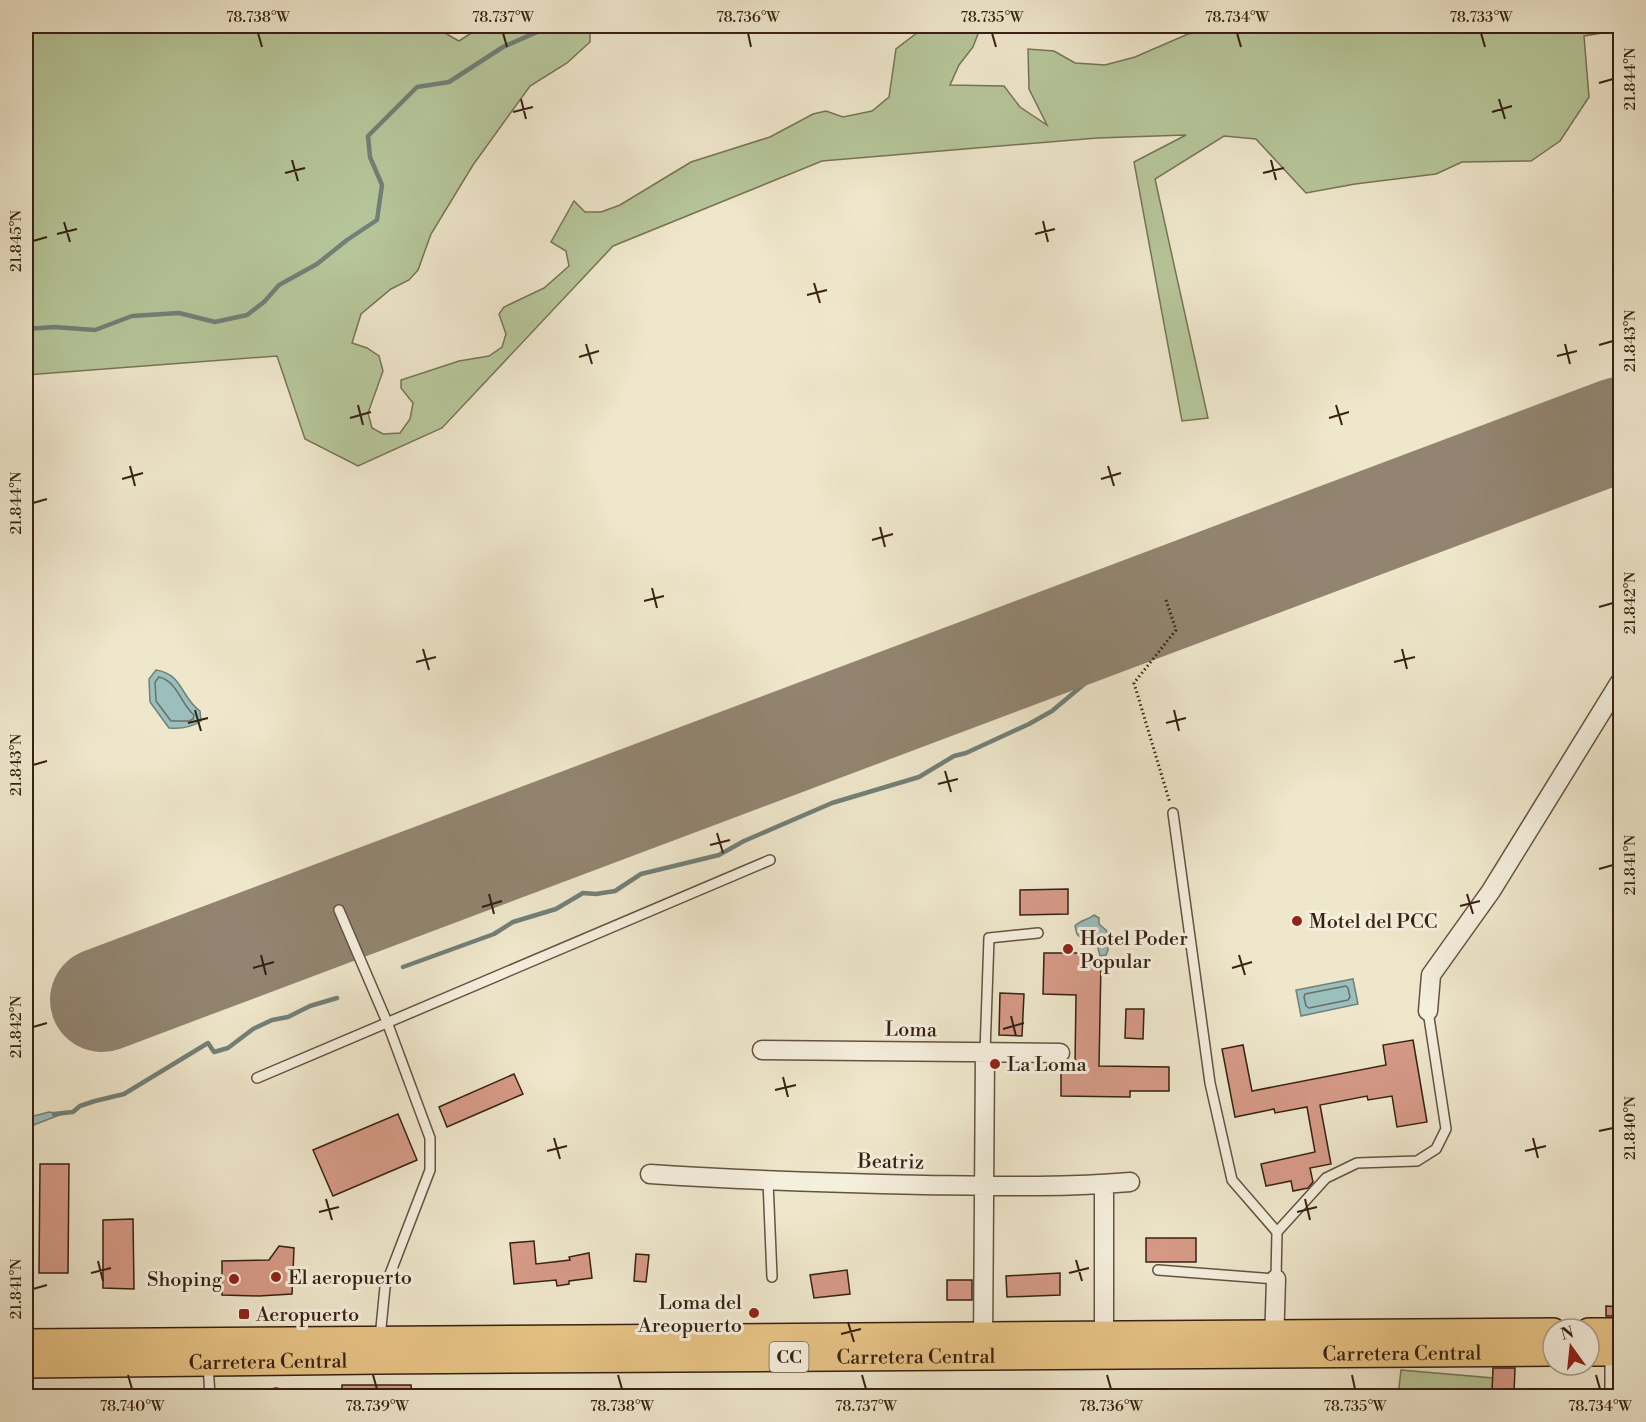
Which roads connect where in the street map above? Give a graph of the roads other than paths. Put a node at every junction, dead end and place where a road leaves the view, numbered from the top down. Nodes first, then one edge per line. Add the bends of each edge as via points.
1 (1620, 682) edge
2 (1173, 813) road end
3 (770, 860) dead end
4 (339, 909) dead end
5 (1038, 933) dead end
6 (1428, 1011) joint
7 (387, 1022) junction
8 (762, 1050) dead end
9 (985, 1052) junction
10 (1060, 1053) dead end
11 (257, 1078) dead end
12 (650, 1174) dead end
13 (768, 1181) junction
14 (1130, 1182) dead end
15 (1104, 1184) junction
16 (984, 1186) junction
17 (1277, 1232) junction
18 (1158, 1270) dead end
19 (772, 1277) dead end
20 (1276, 1280) junction
21 (1541, 1333) edge
22 (26, 1343) edge
23 (1104, 1345) junction
24 (1274, 1345) junction
25 (983, 1346) junction
26 (1610, 1347) edge
27 (380, 1350) junction
28 (209, 1352) junction
29 (1541, 1352) edge
30 (26, 1364) edge
31 (210, 1396) edge
32 (1610, 1396) edge

1 - 6 street via 1491,891 1431,975
2 - 17 lane via 1210,1083 1232,1180
3 - 7 lane
4 - 7 lane
5 - 9 lane via 989,938
6 - 17 lane via 1446,1129 1436,1149 1417,1161 1357,1163 1326,1178
7 - 11 lane
7 - 27 lane via 430,1138 430,1170 385,1287
8 - 9 street, Loma
9 - 10 street, Loma
9 - 16 street
12 - 13 street, Beatriz
13 - 16 street, Beatriz
13 - 19 lane
14 - 15 street, Beatriz
15 - 16 street, Beatriz
15 - 23 street
16 - 25 street
17 - 20 lane
18 - 20 lane
20 - 24 street
21 - 24 main road, Carretera Central / CC
22 - 28 main road, Carretera Central / CC
23 - 24 main road, Carretera Central / CC
23 - 25 main road, Carretera Central / CC
24 - 29 main road, Carretera Central / CC
25 - 27 main road, Carretera Central / CC
26 - 32 lane
27 - 28 main road, Carretera Central / CC
28 - 30 main road, Carretera Central / CC
28 - 31 lane

